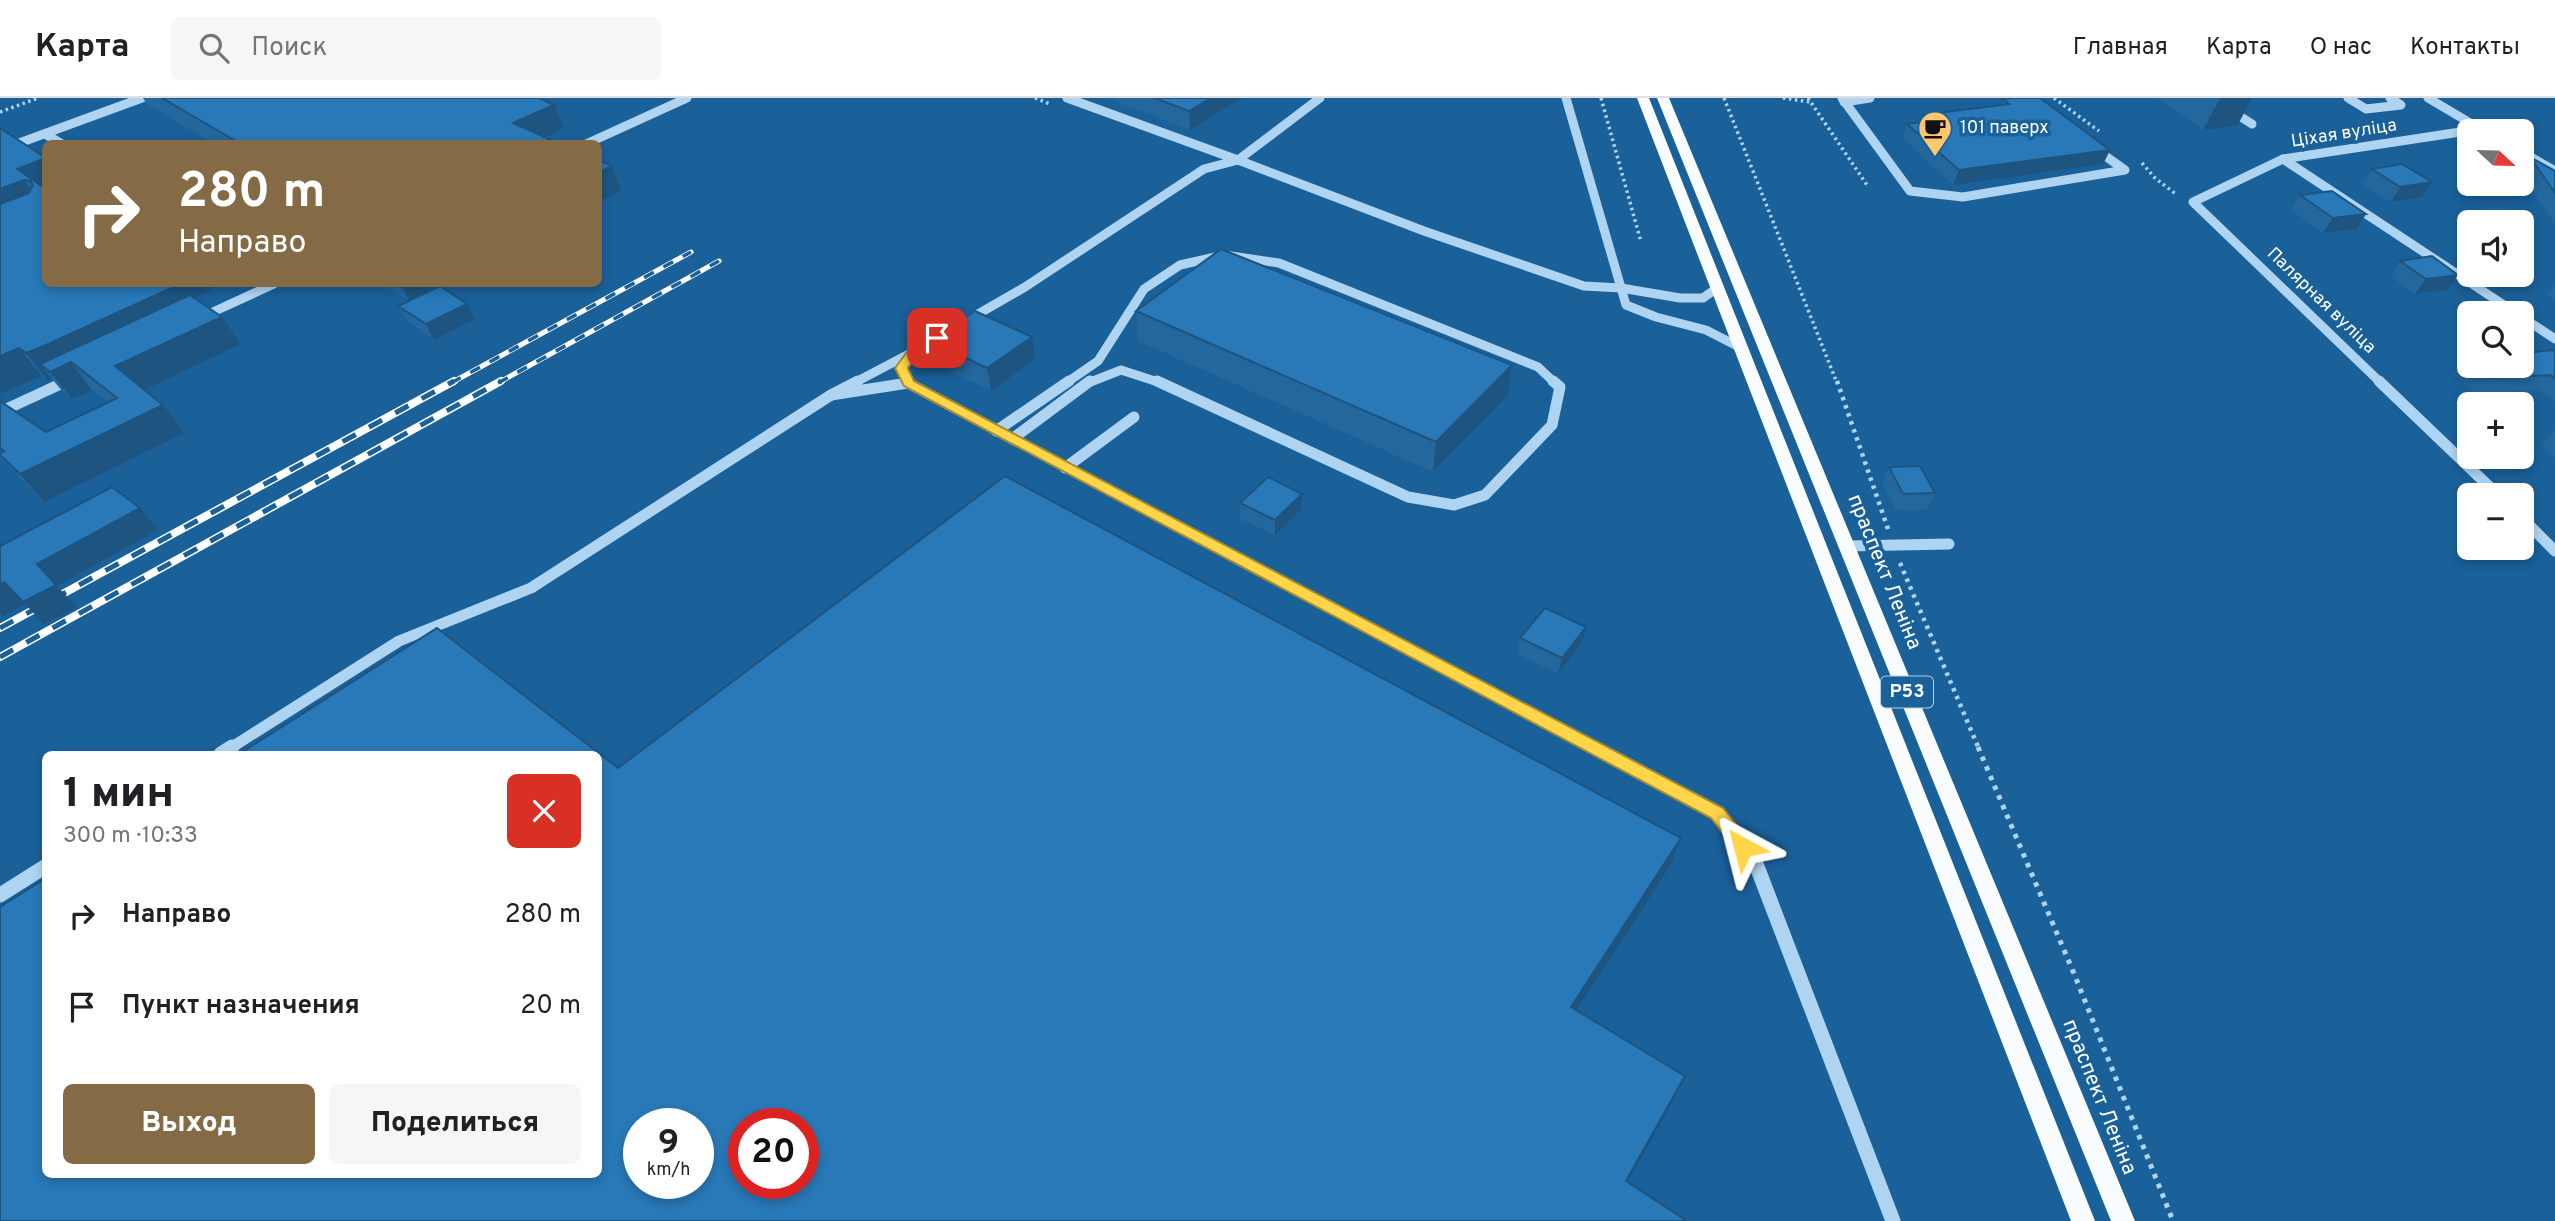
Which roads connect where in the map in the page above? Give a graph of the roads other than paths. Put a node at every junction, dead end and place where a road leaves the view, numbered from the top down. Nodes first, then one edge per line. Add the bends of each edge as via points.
1 (142, 98) edge
2 (687, 98) edge
3 (1067, 98) edge
4 (1320, 98) edge
5 (1566, 98) edge
6 (1643, 98) edge
7 (1663, 98) edge
8 (1870, 98) edge
9 (2211, 98) edge
10 (2348, 98) edge
11 (2390, 98) edge
12 (2428, 98) edge
13 (1843, 100) edge
14 (2463, 119) edge
15 (2252, 124) dead end
16 (45, 134) junction
17 (2457, 134) edge
18 (2081, 138) edge
19 (55, 140) edge
20 (595, 140) edge
21 (0, 150) edge
22 (2283, 159) junction
23 (2534, 159) edge
24 (1238, 160) junction
25 (2555, 171) edge
26 (267, 287) edge
27 (1621, 288) junction
28 (1717, 288) junction
29 (2498, 301) edge
30 (187, 324) edge
31 (959, 325) edge
32 (2534, 325) edge
33 (948, 331) edge
34 (2555, 339) edge
35 (1742, 349) junction
36 (915, 351) junction
37 (87, 371) edge
38 (908, 383) junction
39 (831, 395) junction
40 (0, 412) edge
41 (1134, 417) dead end
42 (996, 430) junction
43 (1012, 439) junction
44 (1065, 468) junction
45 (2486, 483) edge
46 (2534, 531) edge
47 (1949, 544) dead end
48 (1847, 546) junction
49 (2555, 551) edge
50 (226, 751) edge
51 (42, 869) edge
52 (0, 895) edge
53 (1893, 1221) edge
54 (2083, 1221) edge
55 (2123, 1221) edge

1 - 16 street
2 - 20 street
3 - 24 street
4 - 24 street
5 - 27 street
6 - 28 main road, Р53
7 - 48 main road, праспект Леніна / Р53
8 - 13 street
9 - 15 street
10 - 11 street via 2366,109 2401,105
12 - 14 street
13 - 18 street via 1910,191 1963,197 2125,170
16 - 19 street
16 - 21 street
17 - 22 street, Ціхая вуліца
22 - 29 street, Ціхая вуліца
22 - 45 street, Палярная вуліца via 2193,202
23 - 25 street
24 - 27 lane via 1547,276 1584,286
24 - 31 street via 1204,169
26 - 30 street
27 - 28 lane via 1703,298
27 - 35 lane via 1626,305 1706,330
28 - 35 main road, Р53
32 - 34 street
33 - 36 street
35 - 54 main road, Р53
36 - 38 street via 901,368
36 - 39 street
37 - 40 street
38 - 39 street
38 - 42 street
39 - 50 street via 531,588 399,641
41 - 44 street
42 - 43 street
42 - 43 street via 1098,361 1144,289 1180,265 1224,255 1279,263 1538,367 1560,387 1552,425 1485,495 1454,505 1408,497 1153,379 1121,370 1093,379
43 - 44 street
44 - 53 street via 1717,813 1756,864
46 - 49 street
47 - 48 street
48 - 55 main road, праспект Леніна / Р53
51 - 52 street

